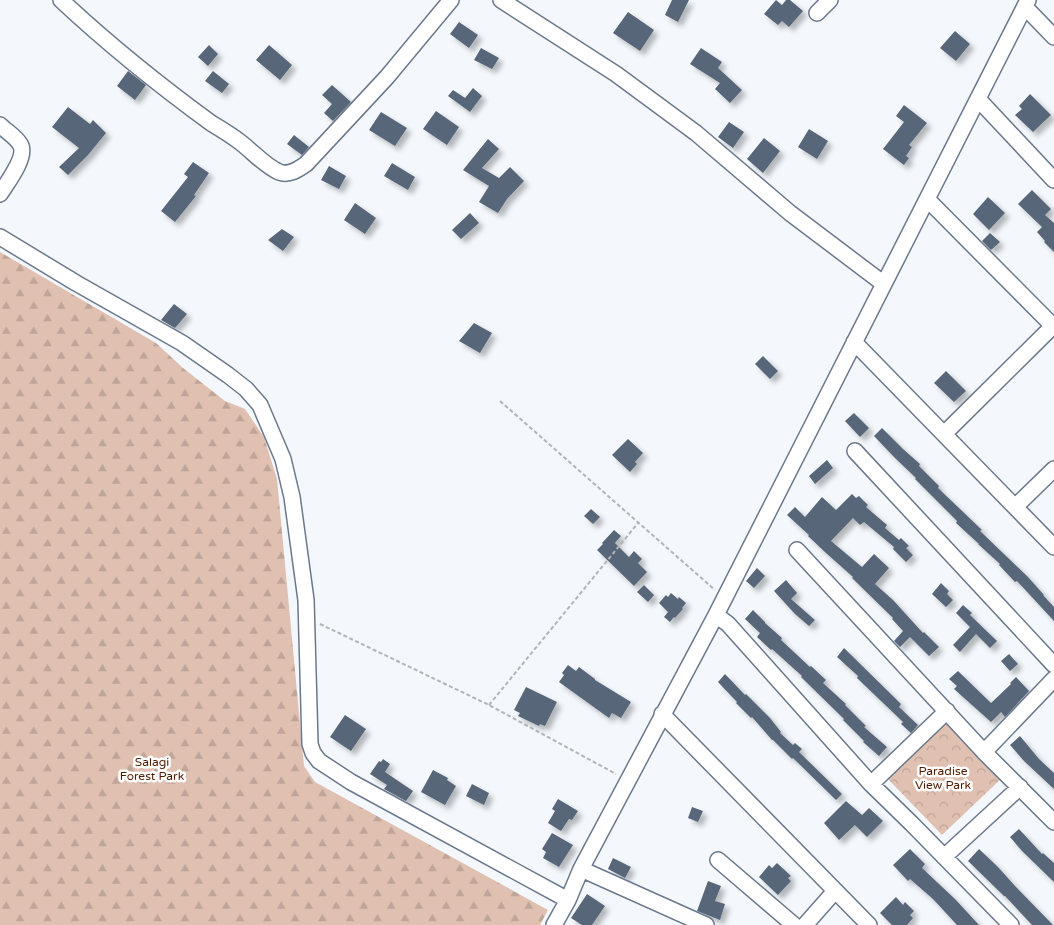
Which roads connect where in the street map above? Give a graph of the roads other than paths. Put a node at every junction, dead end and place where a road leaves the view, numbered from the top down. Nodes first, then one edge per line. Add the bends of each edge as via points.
1 (61, 0) edge
2 (451, 0) edge
3 (830, 0) edge
4 (511, 3) edge
5 (1026, 4) edge
6 (817, 13) dead end
7 (1054, 37) edge
8 (978, 99) junction
9 (0, 125) edge
10 (1054, 180) edge
11 (0, 194) edge
12 (927, 199) junction
13 (0, 238) edge
14 (884, 284) junction
15 (1053, 326) edge
16 (854, 342) junction
17 (944, 434) junction
18 (855, 451) dead end
19 (1054, 469) edge
20 (1014, 507) junction
21 (1054, 547) edge
22 (797, 550) dead end
23 (716, 615) junction
24 (1054, 665) edge
25 (1054, 679) edge
26 (947, 711) junction
27 (662, 714) junction
28 (984, 752) junction
29 (871, 784) junction
30 (1020, 787) junction
31 (1054, 822) edge
32 (944, 857) junction
33 (718, 860) dead end
34 (581, 868) junction
35 (835, 891) junction
36 (568, 900) junction
37 (554, 925) edge
38 (706, 925) edge
39 (794, 925) edge
40 (805, 925) edge
41 (869, 925) edge
42 (1011, 925) edge

1 - 2 street via 105,40 211,122 279,172 292,173 306,164 387,77
3 - 6 street
4 - 14 street via 696,133 790,213
5 - 7 street
5 - 8 street
8 - 10 street
8 - 12 street
9 - 11 street via 22,146 19,162
12 - 14 street
12 - 15 street
13 - 36 street via 182,343 246,389 260,404 283,459 292,497 306,600 310,744 319,761
14 - 16 street
15 - 17 street
16 - 17 street
16 - 23 street
17 - 20 street
18 - 24 street
19 - 20 street
20 - 21 street
22 - 26 street
23 - 27 street
23 - 29 street via 728,624
25 - 28 street
26 - 28 street
26 - 29 street
27 - 34 street
27 - 35 street
28 - 30 street
29 - 32 street
30 - 31 street
30 - 32 street
32 - 42 street
33 - 39 street
34 - 36 street
34 - 38 street
35 - 40 street
35 - 41 street
36 - 37 street

